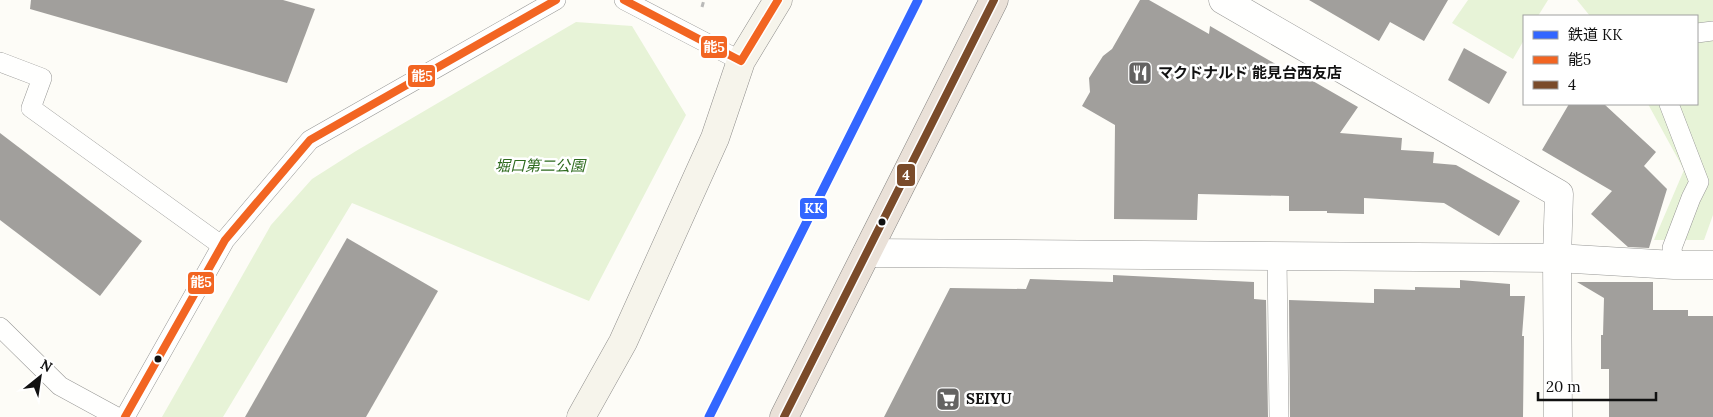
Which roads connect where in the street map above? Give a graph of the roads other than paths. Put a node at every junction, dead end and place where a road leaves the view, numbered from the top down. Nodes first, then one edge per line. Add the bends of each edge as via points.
1 (556, 0) edge
2 (624, 0) edge
3 (778, 0) edge
4 (994, 0) edge
5 (1223, 0) edge
6 (1713, 30) edge
7 (1698, 34) edge
8 (741, 61) junction
9 (0, 62) edge
10 (1669, 105) edge
11 (221, 245) junction
12 (867, 253) junction
13 (1277, 256) junction
14 (1557, 258) junction
15 (1674, 265) junction
16 (1713, 265) edge
17 (0, 327) edge
18 (117, 417) edge
19 (125, 417) edge
20 (581, 417) edge
21 (784, 417) edge
22 (1279, 417) edge
23 (1558, 417) edge

1 - 11 lane via 310,140
2 - 8 lane
3 - 8 street
4 - 12 highway
5 - 14 street via 1559,194
6 - 7 lane
8 - 20 street via 715,138 623,342
9 - 11 lane via 42,78 31,108
10 - 15 lane via 1699,182 1672,248
11 - 19 lane
12 - 13 street
12 - 21 highway
13 - 14 street
13 - 22 lane
14 - 15 street
14 - 23 street
15 - 16 street
17 - 18 lane via 60,386

